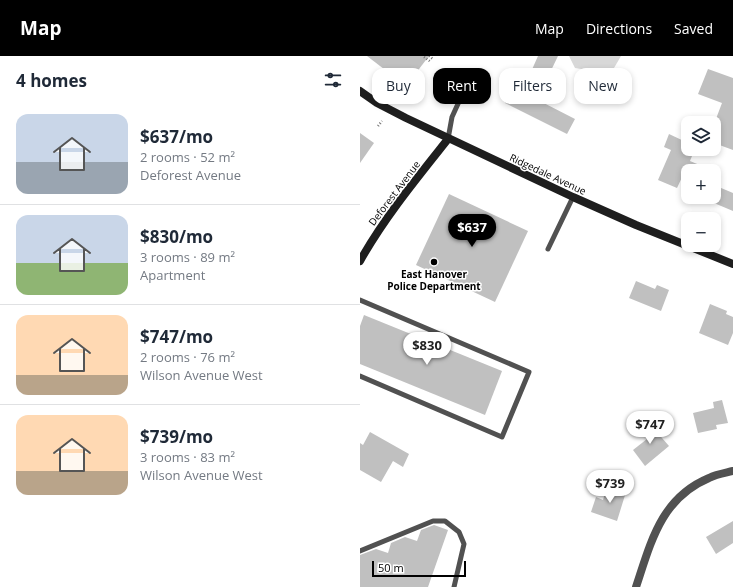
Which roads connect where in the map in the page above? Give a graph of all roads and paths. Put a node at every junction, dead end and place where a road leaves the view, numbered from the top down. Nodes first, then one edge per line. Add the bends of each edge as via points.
1 (430, 56) edge
2 (424, 57) edge
3 (360, 91) edge
4 (458, 104) edge
5 (382, 121) dead end
6 (378, 126) dead end
7 (448, 139) junction
8 (573, 197) junction
9 (548, 249) dead end
10 (360, 262) edge
11 (733, 264) edge
12 (360, 300) edge
13 (360, 376) edge
14 (733, 471) edge
15 (360, 551) edge
16 (454, 587) edge
17 (636, 587) edge

1 - 2 path via 432,60
3 - 7 main road, Ridgedale Avenue via 377,103
4 - 7 lane via 452,116
5 - 6 path
7 - 8 main road, Ridgedale Avenue
7 - 10 main road, Deforest Avenue via 379,230
8 - 9 lane
8 - 11 main road, Ridgedale Avenue via 636,226
12 - 13 lane via 529,372 502,437
14 - 17 street via 708,478 692,487 667,510
15 - 16 lane via 433,521 445,521 459,532 464,544

